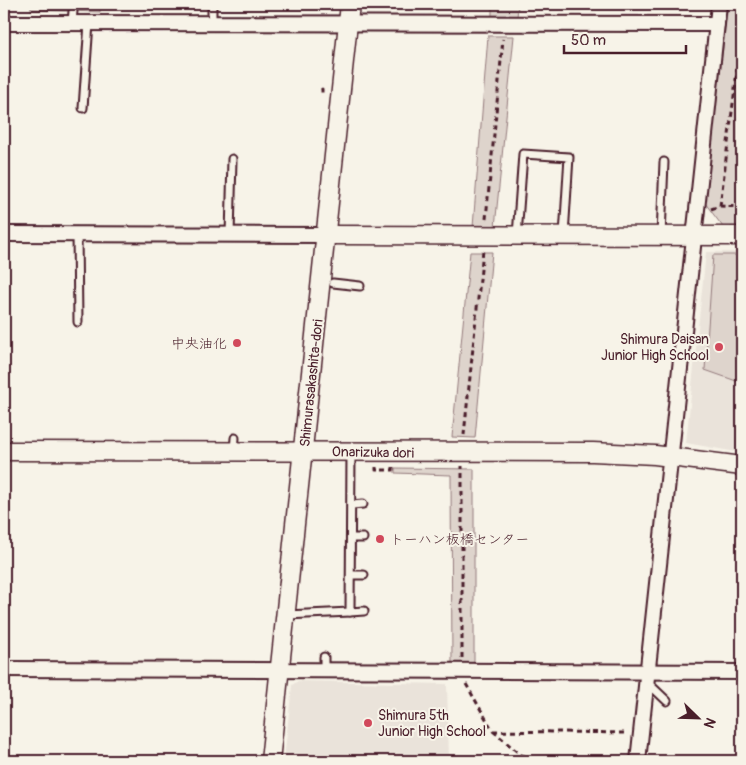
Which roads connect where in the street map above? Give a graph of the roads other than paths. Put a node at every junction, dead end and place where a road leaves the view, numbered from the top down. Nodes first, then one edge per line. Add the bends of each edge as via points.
1 (212, 4) edge
2 (350, 4) edge
3 (719, 4) edge
4 (4, 23) edge
5 (89, 23) junction
6 (212, 24) junction
7 (348, 24) junction
8 (717, 24) junction
9 (83, 108) dead end
10 (232, 160) dead end
11 (664, 162) dead end
12 (77, 233) junction
13 (4, 234) edge
14 (230, 235) junction
15 (326, 235) junction
16 (517, 236) junction
17 (564, 236) junction
18 (661, 236) junction
19 (695, 236) junction
20 (742, 236) edge
21 (333, 283) dead end
22 (360, 286) dead end
23 (78, 322) dead end
24 (4, 451) edge
25 (303, 451) junction
26 (352, 451) junction
27 (671, 457) junction
28 (742, 466) edge
29 (352, 504) junction
30 (364, 504) dead end
31 (351, 538) junction
32 (363, 538) dead end
33 (351, 575) junction
34 (364, 576) dead end
35 (350, 612) junction
36 (364, 612) dead end
37 (286, 616) junction
38 (4, 669) edge
39 (280, 671) junction
40 (742, 672) edge
41 (647, 677) junction
42 (667, 701) dead end
43 (270, 761) edge
44 (638, 761) edge

1 - 6 lane
2 - 7 street, Shimurasakashita-dori
3 - 8 street
4 - 5 street via 72,17
5 - 6 street
5 - 9 lane
6 - 7 street
7 - 8 street
7 - 15 street, Shimurasakashita-dori
8 - 19 street
10 - 14 lane
11 - 18 lane
12 - 13 street
12 - 14 street
12 - 23 lane
14 - 15 street
15 - 16 street
15 - 25 street, Shimurasakashita-dori
16 - 17 street
16 - 17 lane via 523,154 569,157
17 - 18 street
18 - 19 street
19 - 20 street
19 - 27 street
21 - 22 lane
24 - 25 street, Onarizuka dori via 235,445
25 - 26 street, Onarizuka dori
25 - 37 street, Shimurasakashita-dori
26 - 27 street, Onarizuka dori via 593,452
26 - 29 lane
27 - 28 street, Onarizuka dori
27 - 41 street
29 - 30 lane
29 - 31 lane
31 - 32 lane
31 - 33 lane
33 - 34 lane
33 - 35 lane
35 - 36 lane
35 - 37 lane
37 - 39 street, Shimurasakashita-dori
38 - 39 street
39 - 41 street via 324,664
39 - 43 street, Shimurasakashita-dori
40 - 41 street
41 - 42 lane
41 - 44 street

